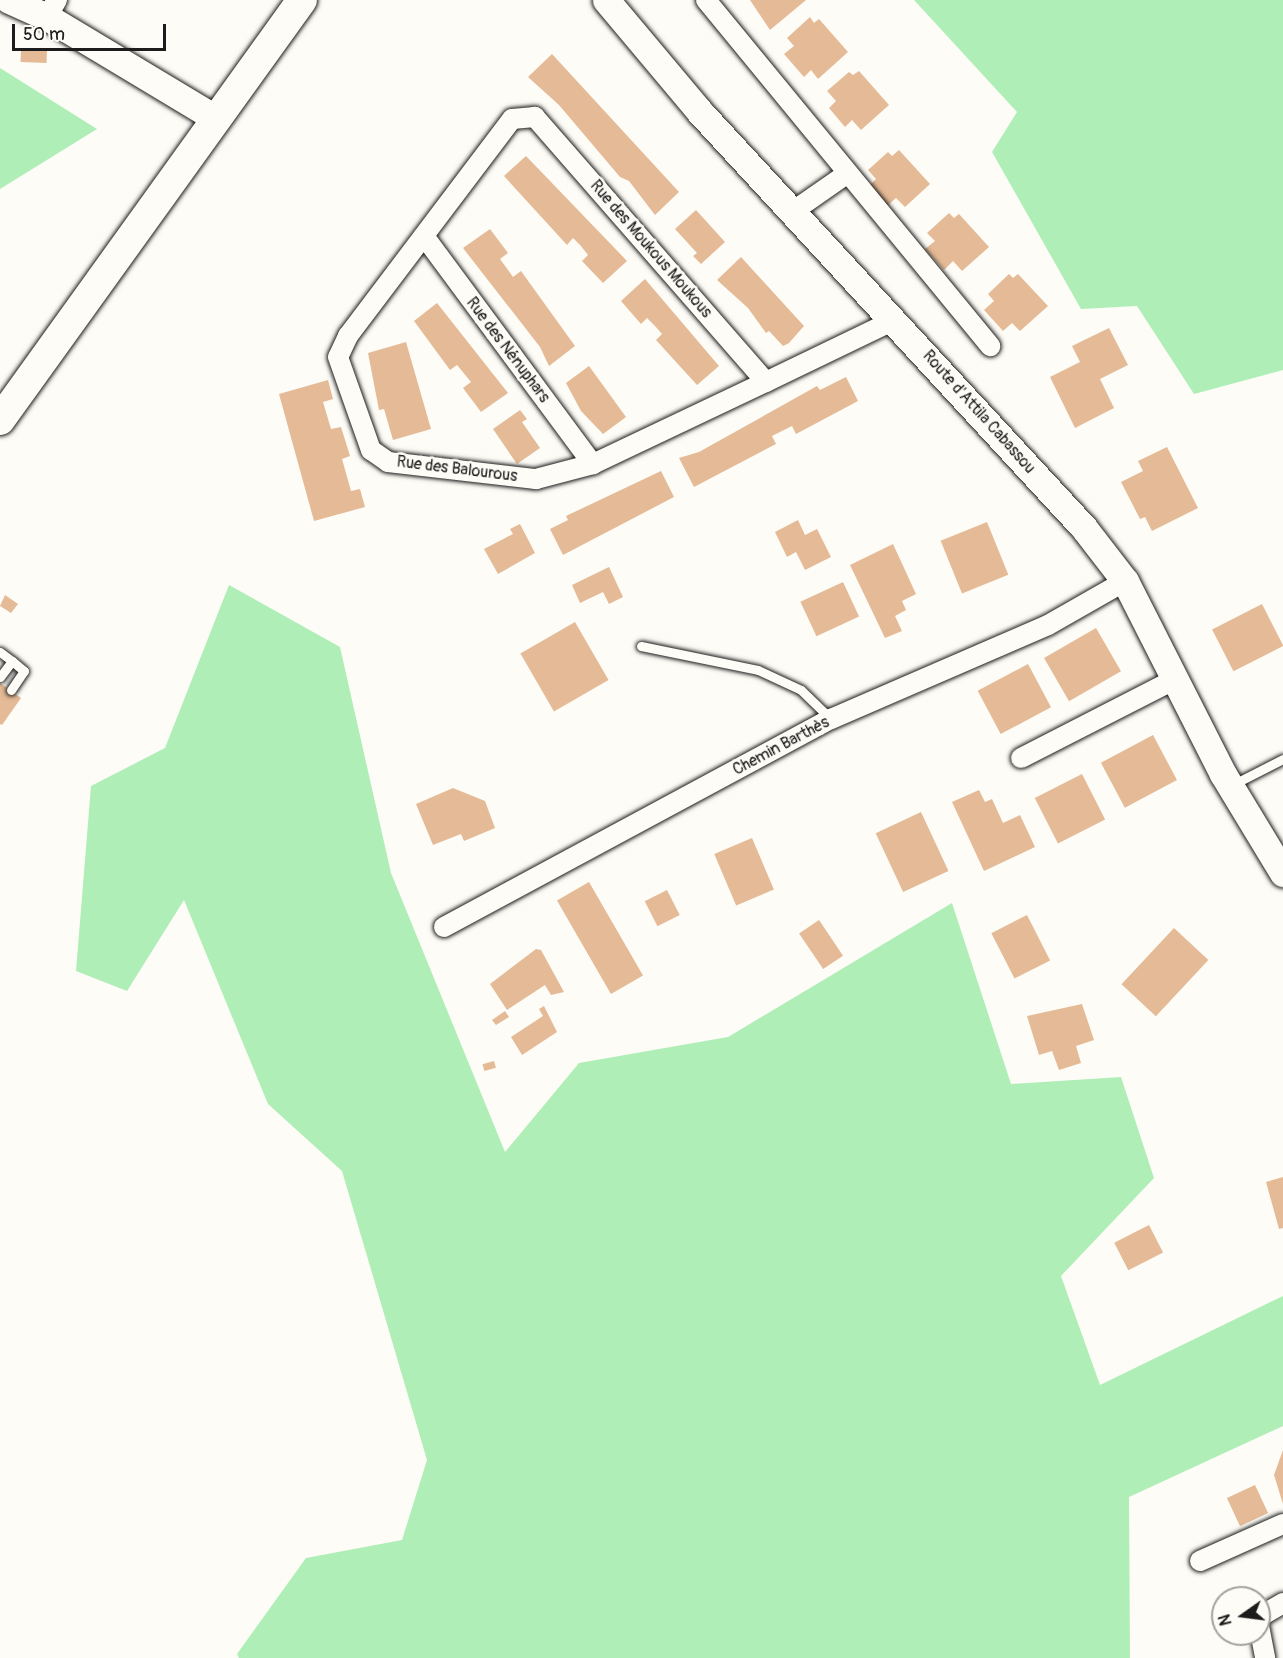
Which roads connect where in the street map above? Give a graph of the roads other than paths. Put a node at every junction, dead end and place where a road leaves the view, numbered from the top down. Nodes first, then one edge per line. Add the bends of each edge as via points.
1 (9, 0) edge
2 (302, 0) edge
3 (606, 0) edge
4 (706, 0) edge
5 (52, 8) edge
6 (536, 117) joint
7 (217, 119) junction
8 (848, 172) junction
9 (792, 212) junction
10 (424, 236) junction
11 (892, 321) junction
12 (990, 346) dead end
13 (766, 382) junction
14 (0, 420) edge
15 (593, 464) junction
16 (1125, 581) junction
17 (641, 646) dead end
18 (0, 652) edge
19 (12, 661) junction
20 (0, 677) edge
21 (1177, 678) junction
22 (11, 690) dead end
23 (831, 719) junction
24 (1021, 758) dead end
25 (1283, 759) edge
26 (1230, 786) junction
27 (1283, 873) edge
28 (444, 927) dead end
29 (1283, 1524) edge
30 (1200, 1561) dead end

1 - 5 main road
2 - 7 main road
3 - 9 main road, Route d'Attila Cabassou
4 - 8 street
5 - 7 main road
6 - 10 street, Rue des Balourous via 512,119
6 - 13 street, Rue des Moukous Moukous
7 - 14 main road
8 - 9 street
8 - 12 street
9 - 11 main road, Route d'Attila Cabassou
10 - 15 street, Rue des Nénuphars
10 - 15 street, Rue des Balourous via 348,336 338,357 371,450 388,462 536,479
11 - 13 street, Rue des Balourous
11 - 16 main road, Route d'Attila Cabassou via 1084,528
13 - 15 street, Rue des Balourous
16 - 21 main road, Route d'Attila Cabassou
16 - 23 street, Chemin Barthès via 1048,625
17 - 23 lane via 758,670 801,690
18 - 19 lane
19 - 20 lane
19 - 22 lane via 24,671
21 - 24 street
21 - 26 main road, Route d'Attila Cabassou
23 - 28 street, Chemin Barthès
25 - 26 lane
26 - 27 main road, Route d'Attila Cabassou
29 - 30 street

